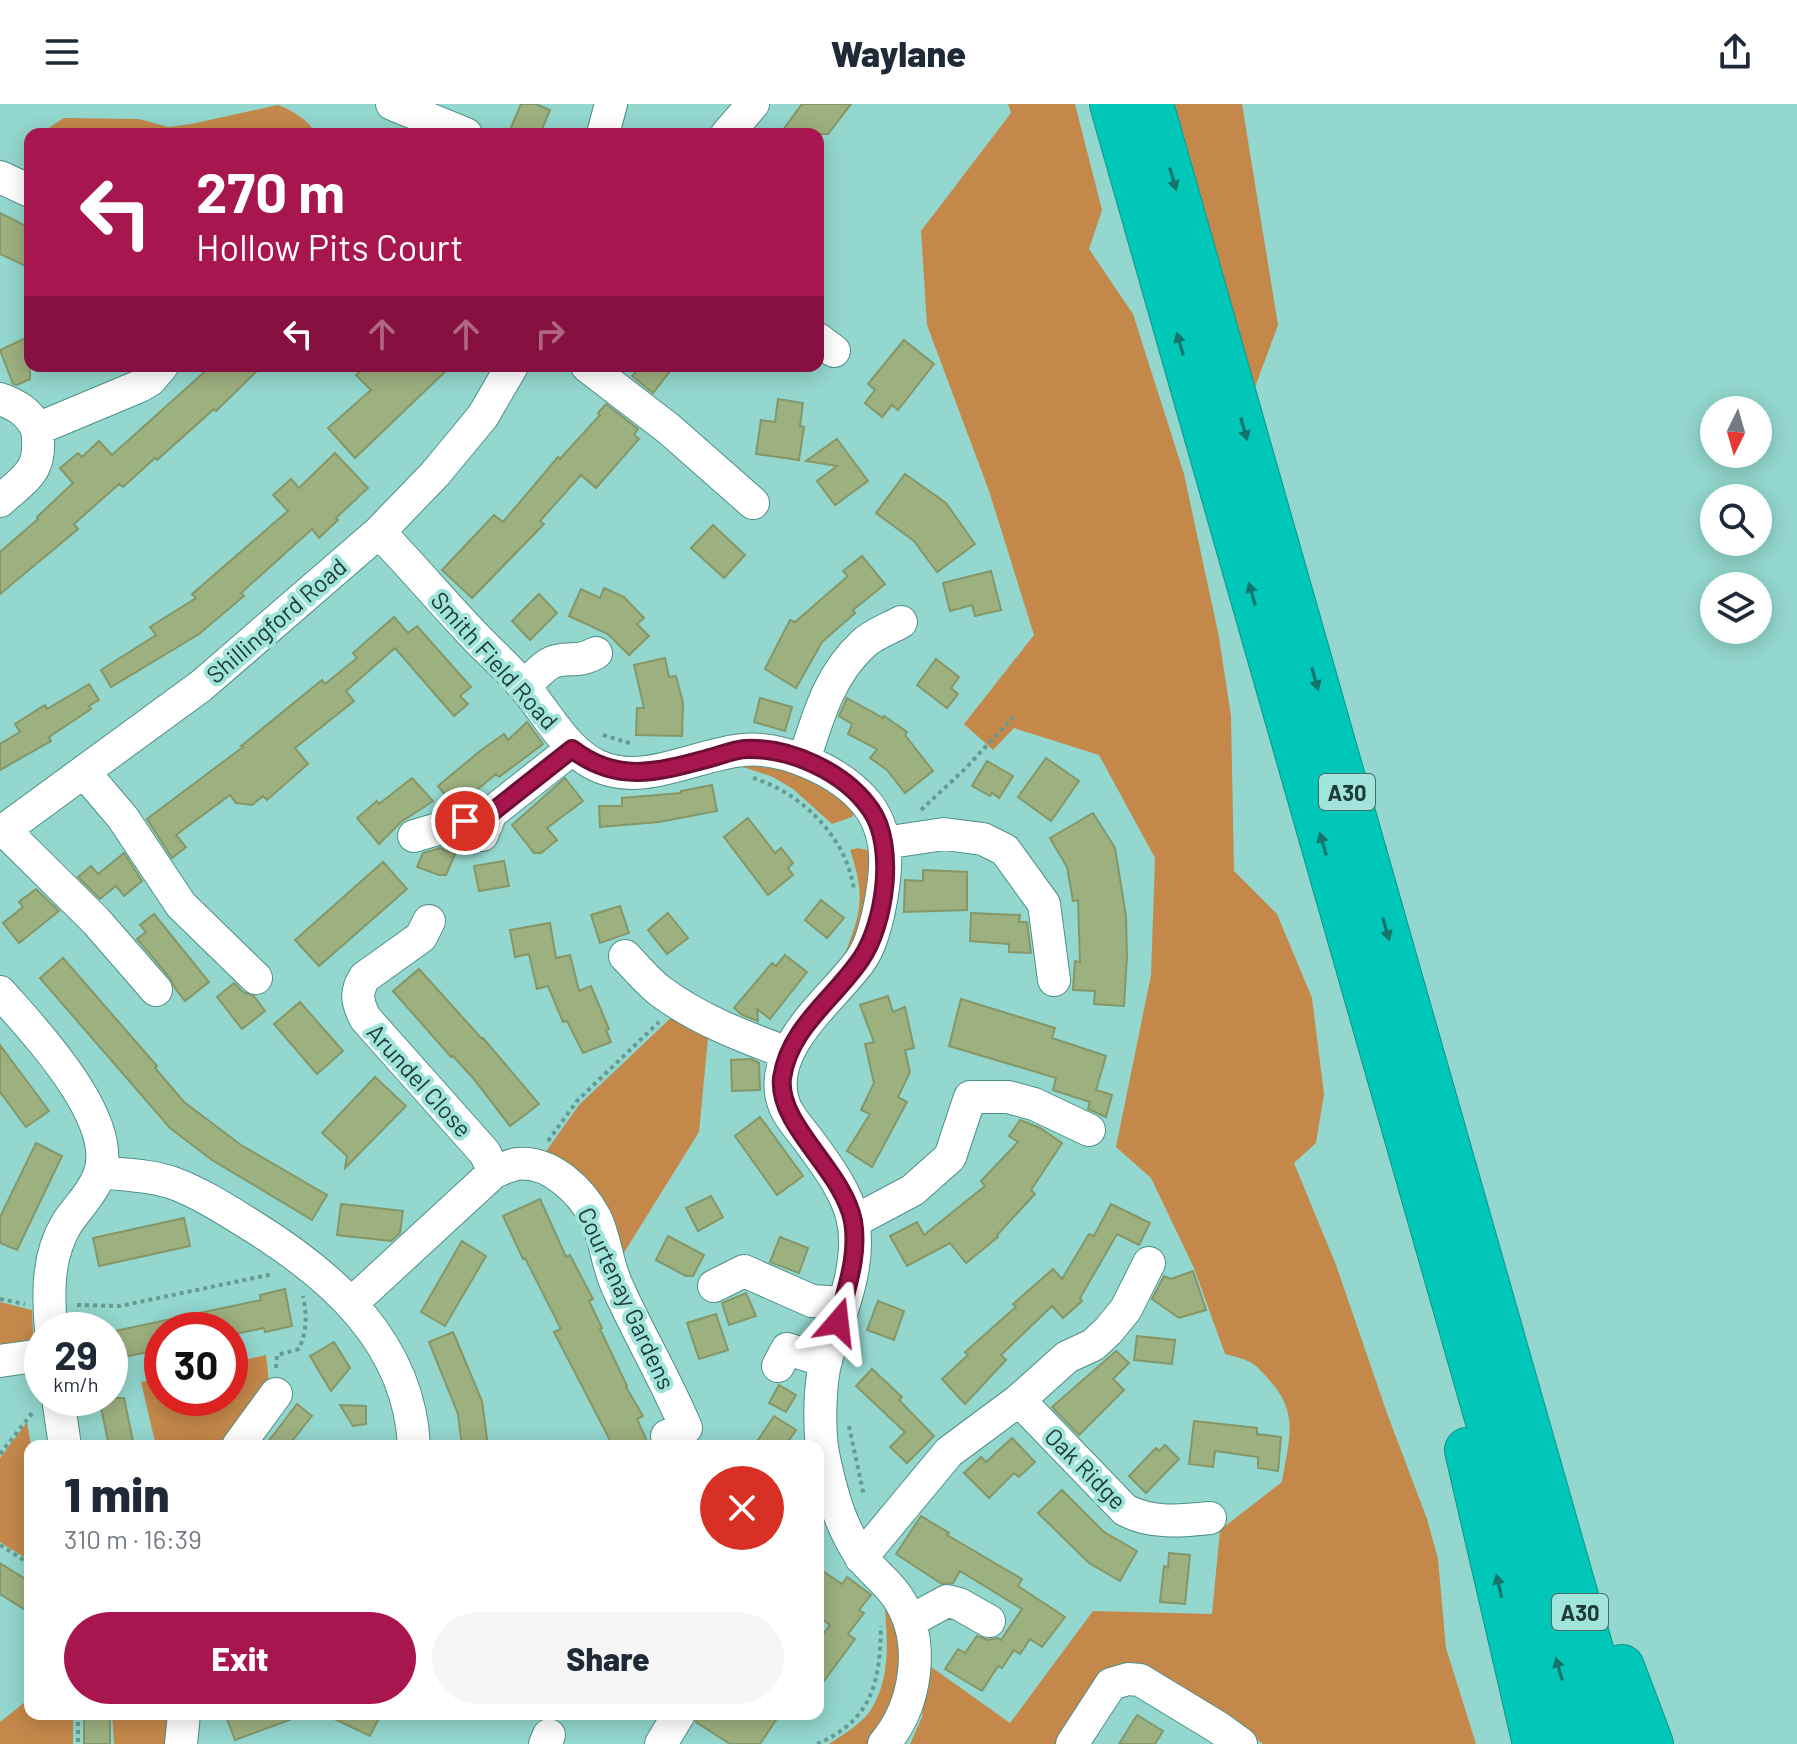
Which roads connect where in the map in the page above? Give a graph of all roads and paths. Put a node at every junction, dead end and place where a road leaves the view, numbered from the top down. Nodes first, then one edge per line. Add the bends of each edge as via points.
1 (392, 104) edge
2 (611, 104) edge
3 (753, 104) edge
4 (1112, 104) edge
5 (1151, 104) edge
6 (451, 128) edge
7 (605, 128) edge
8 (732, 128) edge
9 (0, 177) edge
10 (24, 188) edge
11 (155, 372) edge
12 (509, 372) edge
13 (595, 372) edge
14 (0, 399) edge
15 (37, 429) junction
16 (0, 501) edge
17 (753, 503) dead end
18 (379, 532) junction
19 (901, 622) dead end
20 (596, 653) dead end
21 (525, 687) junction
22 (1015, 715) dead end
23 (583, 740) junction
24 (636, 744) dead end
25 (804, 760) junction
26 (84, 772) junction
27 (748, 777) dead end
28 (2, 832) edge
29 (414, 836) dead end
30 (883, 837) junction
31 (855, 901) dead end
32 (429, 921) dead end
33 (625, 956) dead end
34 (256, 978) dead end
35 (1054, 980) dead end
36 (156, 990) dead end
37 (0, 992) edge
38 (677, 1003) junction
39 (788, 1053) junction
40 (1381, 1054) junction
41 (1089, 1130) dead end
42 (534, 1165) junction
43 (100, 1172) junction
44 (494, 1172) junction
45 (853, 1222) junction
46 (1149, 1263) dead end
47 (300, 1267) junction
48 (714, 1286) dead end
49 (352, 1303) junction
50 (843, 1303) junction
51 (50, 1312) edge
52 (57, 1312) edge
53 (24, 1358) edge
54 (0, 1361) edge
55 (826, 1361) junction
56 (778, 1366) dead end
57 (276, 1394) joint
58 (1019, 1400) junction
59 (28, 1416) edge
60 (61, 1416) edge
61 (847, 1416) dead end
62 (667, 1436) dead end
63 (64, 1440) edge
64 (242, 1440) edge
65 (413, 1440) edge
66 (822, 1440) edge
67 (0, 1454) edge
68 (1544, 1480) junction
69 (825, 1496) edge
70 (1210, 1518) dead end
71 (0, 1545) edge
72 (870, 1556) junction
73 (24, 1560) edge
74 (910, 1621) junction
75 (989, 1621) dead end
76 (78, 1720) edge
77 (183, 1720) edge
78 (675, 1720) edge
79 (890, 1742) edge
80 (78, 1744) edge
81 (181, 1744) edge
82 (661, 1744) edge
83 (817, 1744) edge
84 (1072, 1744) edge
85 (1241, 1744) edge
86 (1535, 1744) edge
87 (1580, 1744) edge
88 (1618, 1744) edge
89 (1651, 1744) edge

1 - 6 street
2 - 7 street
3 - 8 street
40 -> 4 highway, A30
5 -> 68 highway, A30
9 - 10 street
11 - 15 street via 140,386
12 - 18 street, Shillingford Road via 483,416
13 - 17 street
14 - 15 street via 17,405
15 - 16 street via 40,450 32,471
18 - 21 street, Smith Field Road
18 - 26 street, Shillingford Road via 201,686
19 - 25 street via 865,642 839,671 822,701
20 - 21 street via 581,661 555,661
21 - 23 street, Smith Field Road
22 - 30 path via 924,807
23 - 24 path via 610,738
23 - 25 street, Smith Field Road via 595,765 620,772 691,763 744,749
23 - 29 street via 491,813 484,829 465,821
25 - 30 street, Smith Field Road via 862,798
26 - 28 street, Shillingford Road
26 - 34 street via 123,818 181,905
27 - 31 path via 770,784 808,809 836,839 852,873
28 - 36 street via 96,921
30 - 35 street via 944,834 983,839 1005,850 1044,904
30 - 39 street via 885,881 871,942
32 - 44 street, Arundel Close via 421,937 365,977 357,1001 365,1018 485,1153
33 - 38 street
37 - 43 street via 87,1103 100,1134
38 - 39 street
38 - 42 path via 577,1101
39 - 45 street via 781,1096 787,1112 844,1196
86 -> 40 highway via 1466,1447 1405,1225
87 -> 40 highway, A30
41 - 45 street via 1034,1104 1008,1097 970,1097 950,1157 913,1190
42 - 44 street via 515,1164
42 - 62 street, Courtenay Gardens via 574,1187 595,1218 616,1285 686,1428
43 - 47 street via 173,1183 225,1210
43 - 51 street via 56,1244 50,1265
44 - 49 street
45 - 50 street via 854,1254
46 - 58 street via 1126,1309 1108,1331 1067,1357
47 - 49 street
47 - 52 path via 120,1306 66,1304
47 - 57 path via 307,1326 299,1349 277,1355
48 - 50 street via 739,1258 812,1301
49 - 65 street via 404,1385
50 - 55 street
53 - 54 street
55 - 56 street via 787,1349
55 - 66 street
57 - 64 street
58 - 70 street, Oak Ridge via 1125,1510 1149,1519
58 - 72 street via 949,1452
59 - 67 path
60 - 63 street
61 - 72 path
68 - 88 highway, A30
68 - 89 highway
69 - 72 street
71 - 73 path
72 - 74 street
72 - 83 path via 881,1616 874,1689 847,1726
74 - 75 street via 947,1601
74 - 79 street via 915,1669
76 - 80 path
77 - 81 street
78 - 82 street
84 - 85 street via 1111,1684 1128,1679 1140,1680

